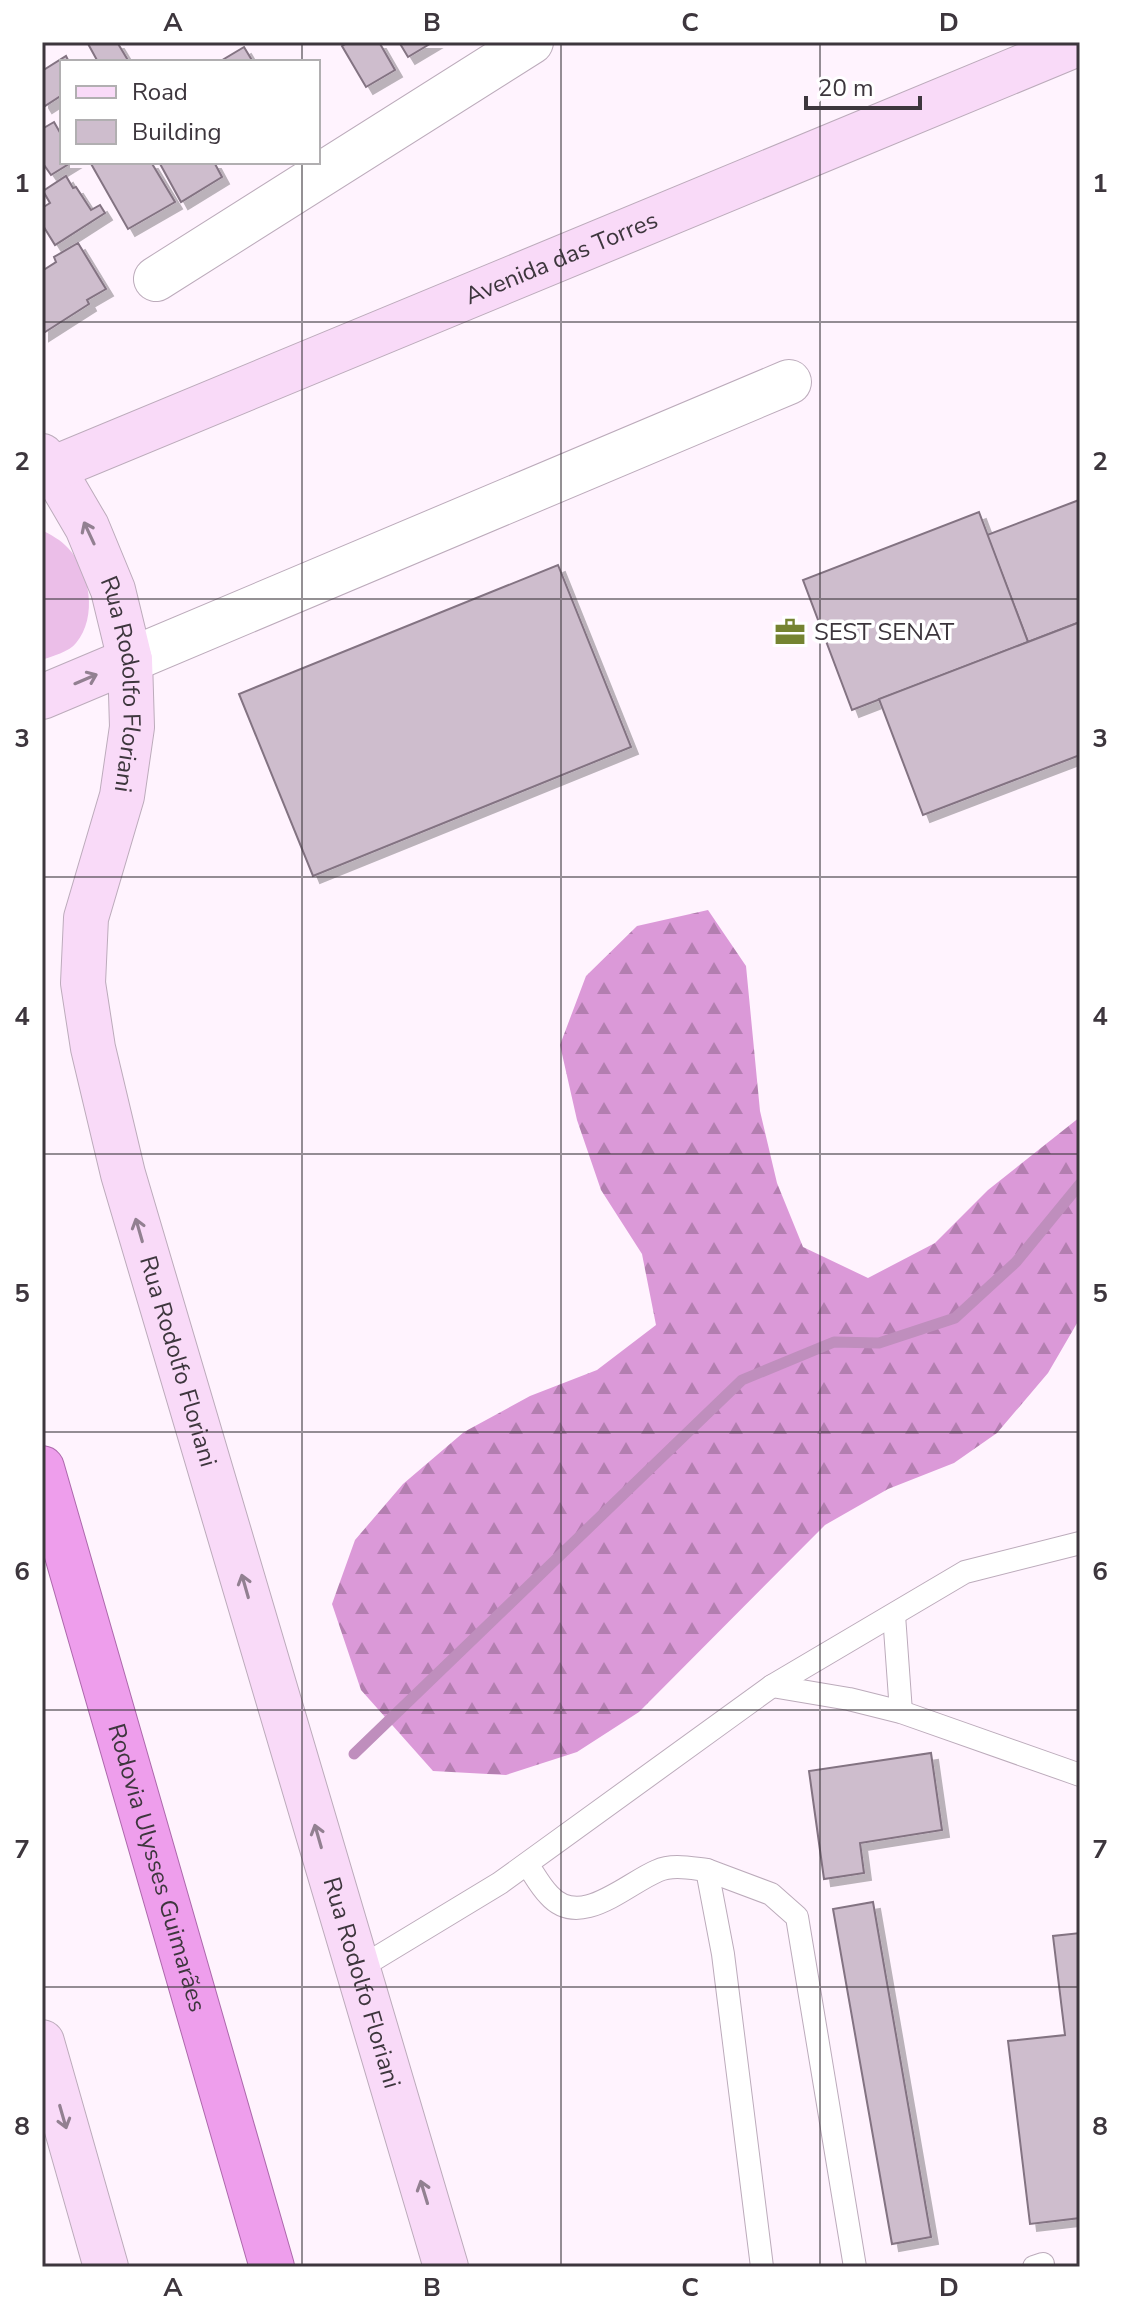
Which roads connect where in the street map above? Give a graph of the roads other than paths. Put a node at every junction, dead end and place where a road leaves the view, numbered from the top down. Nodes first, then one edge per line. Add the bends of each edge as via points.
1 (531, 42) edge
2 (1080, 43) edge
3 (156, 279) dead end
4 (789, 382) dead end
5 (46, 466) edge
6 (130, 660) junction
7 (42, 697) edge
8 (42, 1468) edge
9 (1080, 1543) edge
10 (894, 1615) junction
11 (772, 1686) junction
12 (901, 1712) junction
13 (1080, 1775) edge
14 (527, 1864) junction
15 (707, 1870) junction
16 (358, 1969) junction
17 (42, 2042) edge
18 (106, 2267) edge
19 (272, 2267) edge
20 (446, 2267) edge
21 (762, 2267) edge
22 (855, 2267) edge

1 - 3 street
2 - 5 main road, Avenida das Torres
4 - 6 street
6 -> 5 main road, Rua Rodolfo Floriani via 113,590 87,527
7 -> 6 main road
16 -> 6 main road, Rua Rodolfo Floriani via 123,1174 93,1048 83,983 86,918 122,796 132,727
8 - 19 highway, Rodovia Ulysses Guimarães
9 - 10 lane via 965,1572
10 - 11 lane
10 - 12 lane
11 - 12 lane
11 - 14 lane
12 - 13 lane
14 - 15 lane via 550,1898 567,1906 592,1907 659,1870
14 - 16 lane
15 - 21 lane via 723,1954
15 - 22 lane via 771,1894 797,1917
20 -> 16 main road, Rua Rodolfo Floriani
17 -> 18 main road

